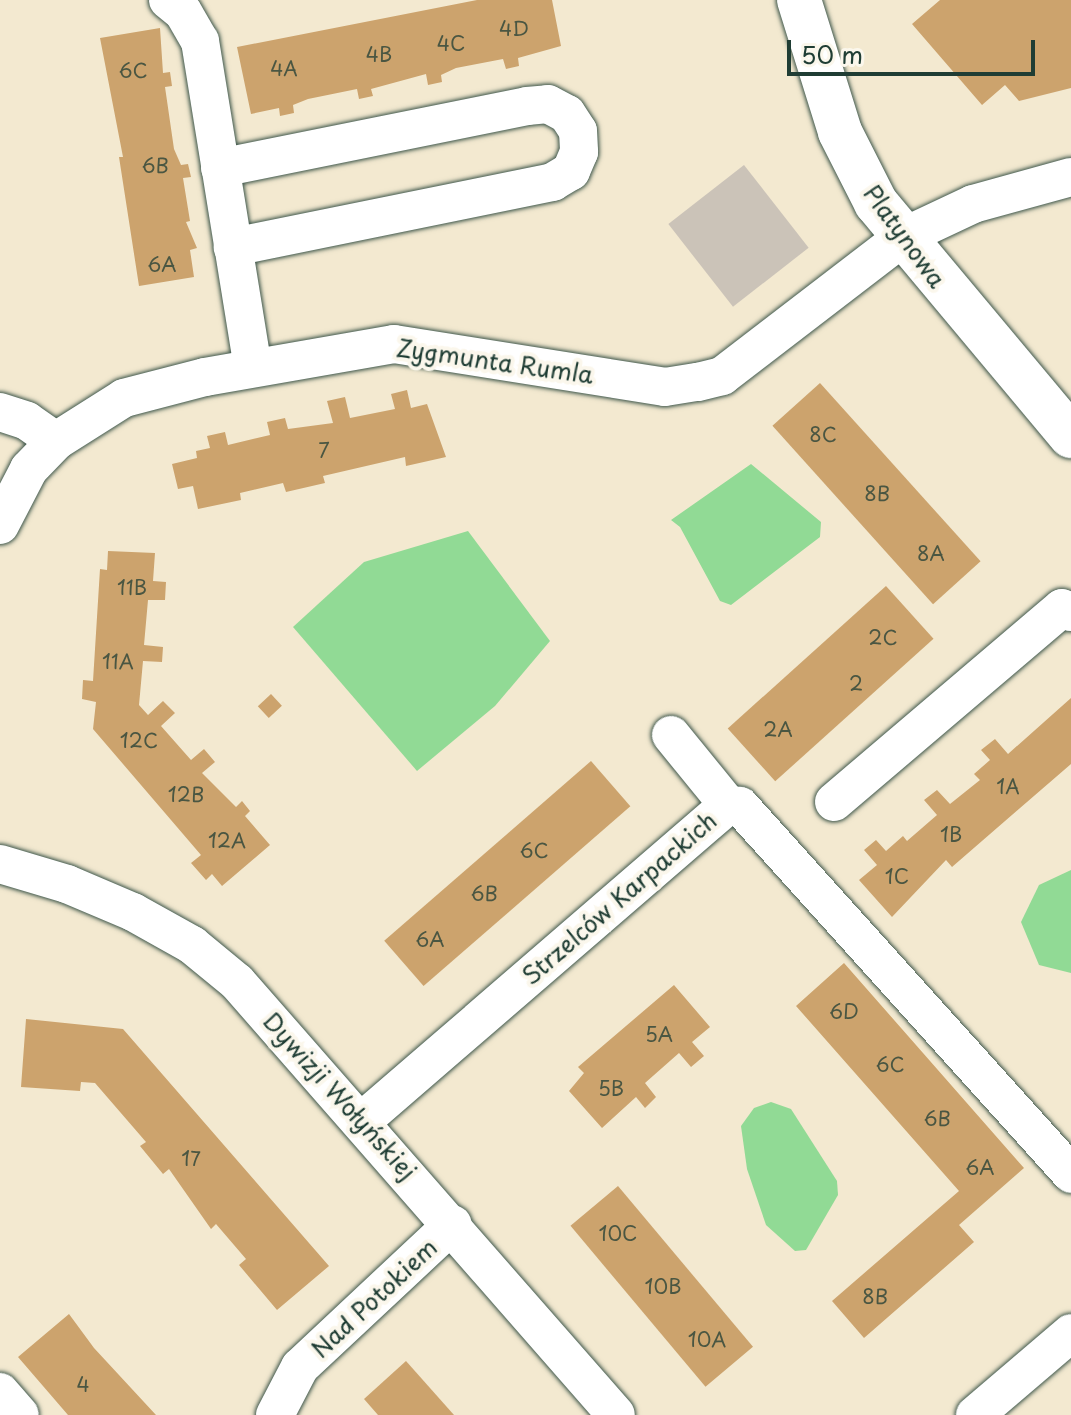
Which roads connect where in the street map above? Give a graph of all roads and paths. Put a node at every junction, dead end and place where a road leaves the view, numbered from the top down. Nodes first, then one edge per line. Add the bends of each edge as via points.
1 (168, 0) edge
2 (799, 0) edge
3 (220, 168) junction
4 (1071, 177) edge
5 (903, 237) junction
6 (233, 247) junction
7 (253, 368) junction
8 (0, 412) edge
9 (1071, 436) edge
10 (56, 441) junction
11 (0, 525) edge
12 (1071, 612) edge
13 (671, 735) dead end
14 (834, 802) dead end
15 (728, 805) junction
16 (0, 864) edge
17 (362, 1121) junction
18 (1071, 1174) edge
19 (453, 1224) junction
20 (1071, 1333) edge
21 (0, 1392) edge
22 (20, 1415) edge
23 (275, 1415) edge
24 (616, 1415) edge
25 (975, 1415) edge

1 - 3 street via 183,12 200,41
2 - 5 street, Platynowa via 840,132 876,203
3 - 6 street
3 - 6 street via 527,106 548,104 567,114 578,131 579,152 571,171 553,182
4 - 5 street, Zygmunta Rumla via 973,204
5 - 7 street, Zygmunta Rumla via 722,376 698,382 665,387 394,344
5 - 9 street, Platynowa
6 - 7 street
7 - 10 street, Zygmunta Rumla via 124,398
8 - 10 street via 27,421
10 - 11 street, Zygmunta Rumla via 29,469
12 - 14 street via 1062,608
13 - 15 street
15 - 17 street, Strzelców Karpackich
15 - 18 street, Strzelców Karpackich via 740,806
16 - 17 street, Dywizji Wołyńskiej via 67,884 192,945 237,982
17 - 19 street, Dywizji Wołyńskiej
19 - 23 street, Nad Potokiem via 300,1367
19 - 24 street, Dywizji Wołyńskiej
20 - 25 street
21 - 22 street

